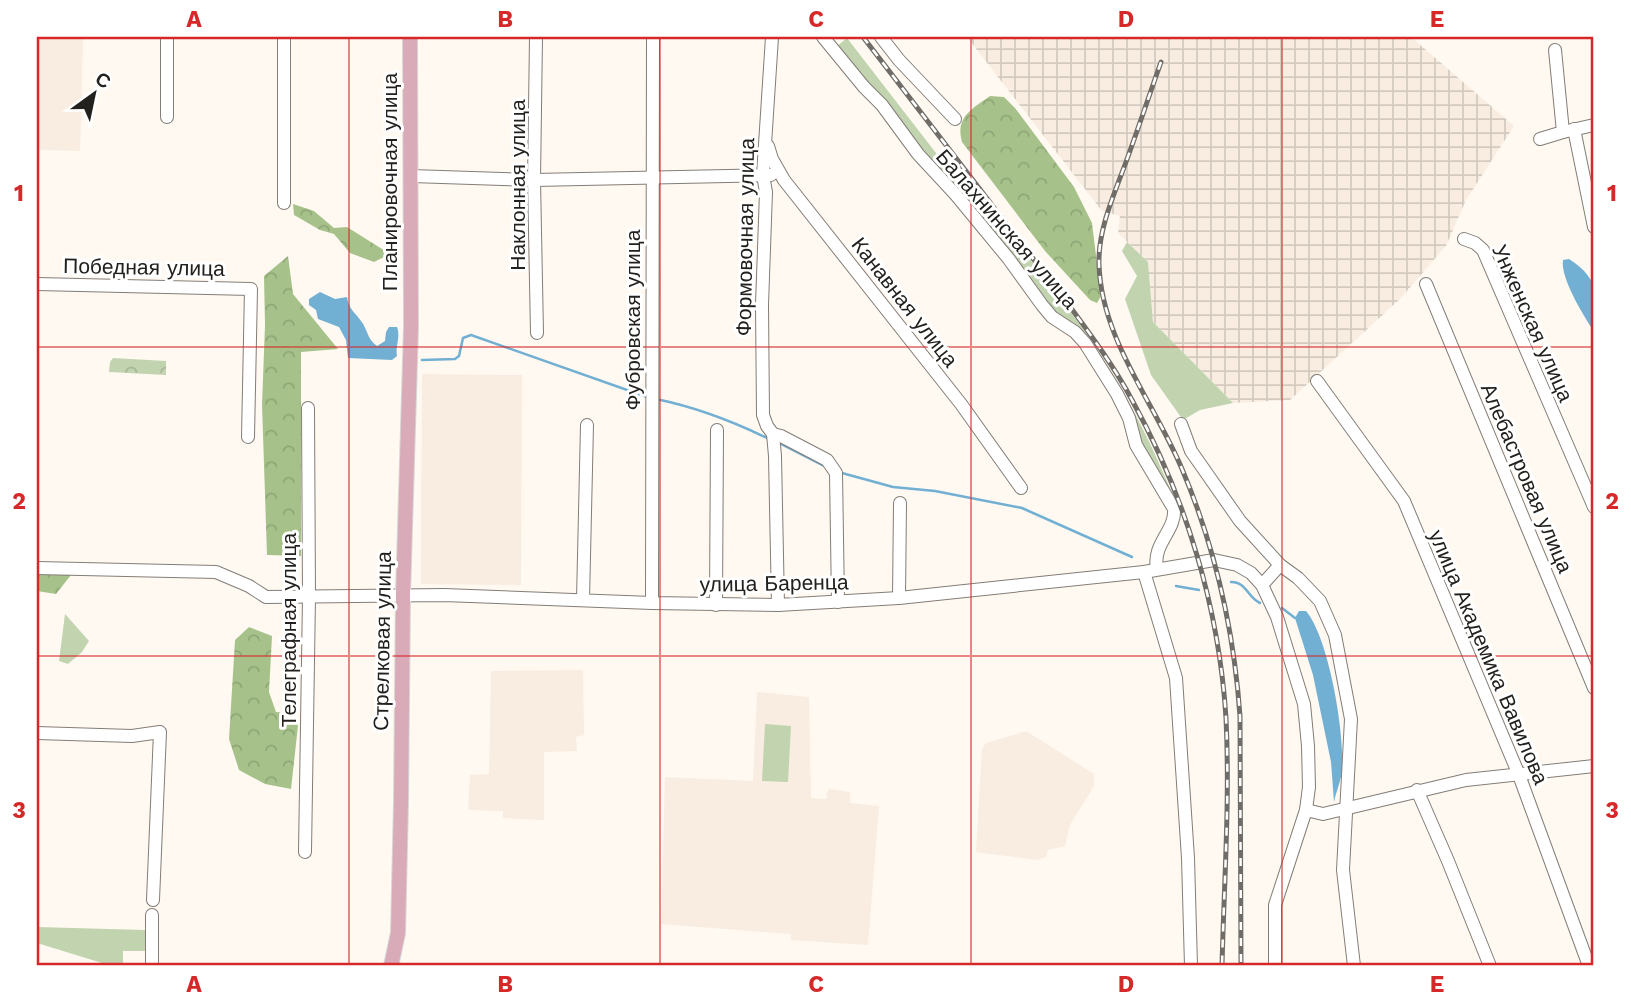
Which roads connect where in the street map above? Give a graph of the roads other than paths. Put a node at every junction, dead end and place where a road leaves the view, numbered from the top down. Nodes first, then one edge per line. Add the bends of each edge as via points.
1 (167, 37) edge
2 (284, 37) edge
3 (410, 37) edge
4 (536, 37) edge
5 (653, 37) edge
6 (823, 37) edge
7 (881, 37) edge
8 (773, 39) edge
9 (1555, 50) dead end
10 (167, 117) dead end
11 (955, 119) dead end
12 (1594, 125) edge
13 (1568, 130) junction
14 (765, 138) junction
15 (1540, 139) dead end
16 (763, 174) junction
17 (411, 176) junction
18 (652, 178) junction
19 (534, 180) junction
20 (784, 180) junction
21 (284, 203) dead end
22 (1594, 227) edge
23 (1464, 239) dead end
24 (37, 284) edge
25 (1426, 284) dead end
26 (411, 327) joint
27 (537, 333) dead end
28 (1317, 381) dead end
29 (308, 408) dead end
30 (1181, 424) dead end
31 (587, 425) dead end
32 (717, 430) dead end
33 (773, 434) junction
34 (248, 437) dead end
35 (1021, 488) dead end
36 (900, 503) dead end
37 (1594, 507) edge
38 (1280, 565) junction
39 (37, 568) edge
40 (1157, 569) junction
41 (1144, 572) junction
42 (1262, 585) junction
43 (403, 595) junction
44 (309, 597) junction
45 (899, 598) junction
46 (583, 600) junction
47 (838, 602) junction
48 (652, 603) junction
49 (716, 605) junction
50 (778, 605) junction
51 (1594, 688) edge
52 (37, 733) edge
53 (1594, 766) edge
54 (1519, 775) junction
55 (1417, 790) junction
56 (1348, 808) junction
57 (1306, 810) junction
58 (305, 852) dead end
59 (153, 900) dead end
60 (152, 915) dead end
61 (393, 960) edge
62 (152, 966) edge
63 (379, 966) edge
64 (1191, 966) edge
65 (1275, 966) edge
66 (1354, 966) edge
67 (1490, 966) edge
68 (1589, 966) edge

1 - 10 street
2 - 21 street
3 - 17 main road, Планировочная улица
4 - 19 street, Наклонная улица
5 - 18 street, Фубровская улица
6 - 40 street, Балахнинская улица via 1008,258 1042,306 1085,343 1117,394 1136,445 1174,509 1157,551
7 - 11 street
8 - 14 street, Формовочная улица
9 - 13 street
12 - 13 street
13 - 15 street
13 - 22 street
14 - 16 street, Формовочная улица
14 - 20 street, Канавная улица
16 - 18 street
16 - 20 street
16 - 33 street, Формовочная улица via 763,415
17 - 19 street
17 - 26 main road, Планировочная улица
18 - 19 street
18 - 48 street, Фубровская улица
19 - 27 street, Наклонная улица
20 - 35 street, Канавная улица via 961,404
23 - 37 street, Унженская улица via 1483,250
24 - 34 street, Победная улица via 251,289
25 - 51 street, Алебастровая улица
26 - 43 main road, Стрелковая улица
28 - 54 street, улица Академика Вавилова via 1404,501
29 - 44 street, Телеграфная улица
30 - 38 street via 1198,461
31 - 46 street
32 - 49 street
33 - 47 street via 827,460 836,473
33 - 50 street, Формовочная улица
36 - 45 street
38 - 42 street
38 - 56 street via 1320,601 1335,635 1351,719
39 - 44 street, улица Баренца via 216,572 266,597
40 - 41 street, улица Баренца
40 - 42 street, улица Баренца via 1225,561 1251,573
41 - 45 street, улица Баренца
41 - 64 street via 1176,678
42 - 57 street via 1278,617 1304,704
43 - 44 street, улица Баренца
43 - 46 street, улица Баренца
43 - 61 main road, Стрелковая улица via 398,933
44 - 58 street, Телеграфная улица
45 - 47 street, улица Баренца
46 - 48 street, улица Баренца
47 - 50 street, улица Баренца
48 - 49 street, улица Баренца
49 - 50 street, улица Баренца
52 - 59 street via 160,732
53 - 54 street
54 - 55 street
54 - 68 street, улица Академика Вавилова
55 - 56 street
55 - 67 street
56 - 57 street via 1324,814
56 - 66 street via 1343,870
57 - 65 street via 1275,905
60 - 62 street
61 - 63 main road

